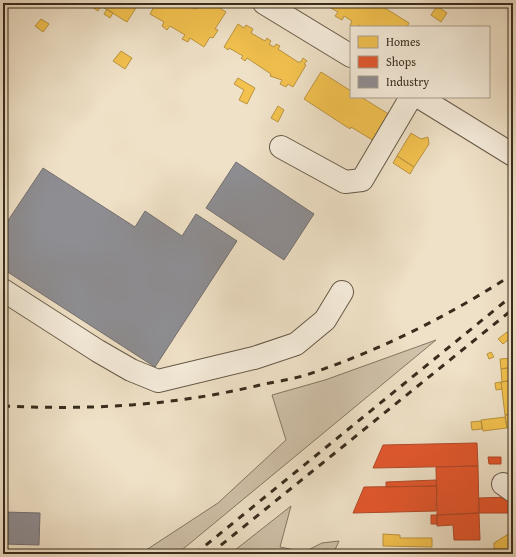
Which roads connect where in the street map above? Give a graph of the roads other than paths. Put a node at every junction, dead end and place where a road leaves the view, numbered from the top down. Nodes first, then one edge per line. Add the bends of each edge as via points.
1 (264, 3) edge
2 (350, 55) edge
3 (410, 98) edge
4 (421, 98) edge
5 (281, 147) dead end
6 (513, 154) edge
7 (3, 290) edge
8 (342, 292) dead end

1 - 2 street
3 - 5 street via 362,180 345,182
4 - 6 street
7 - 8 street via 98,351 131,370 158,381 254,358 296,344 325,320

